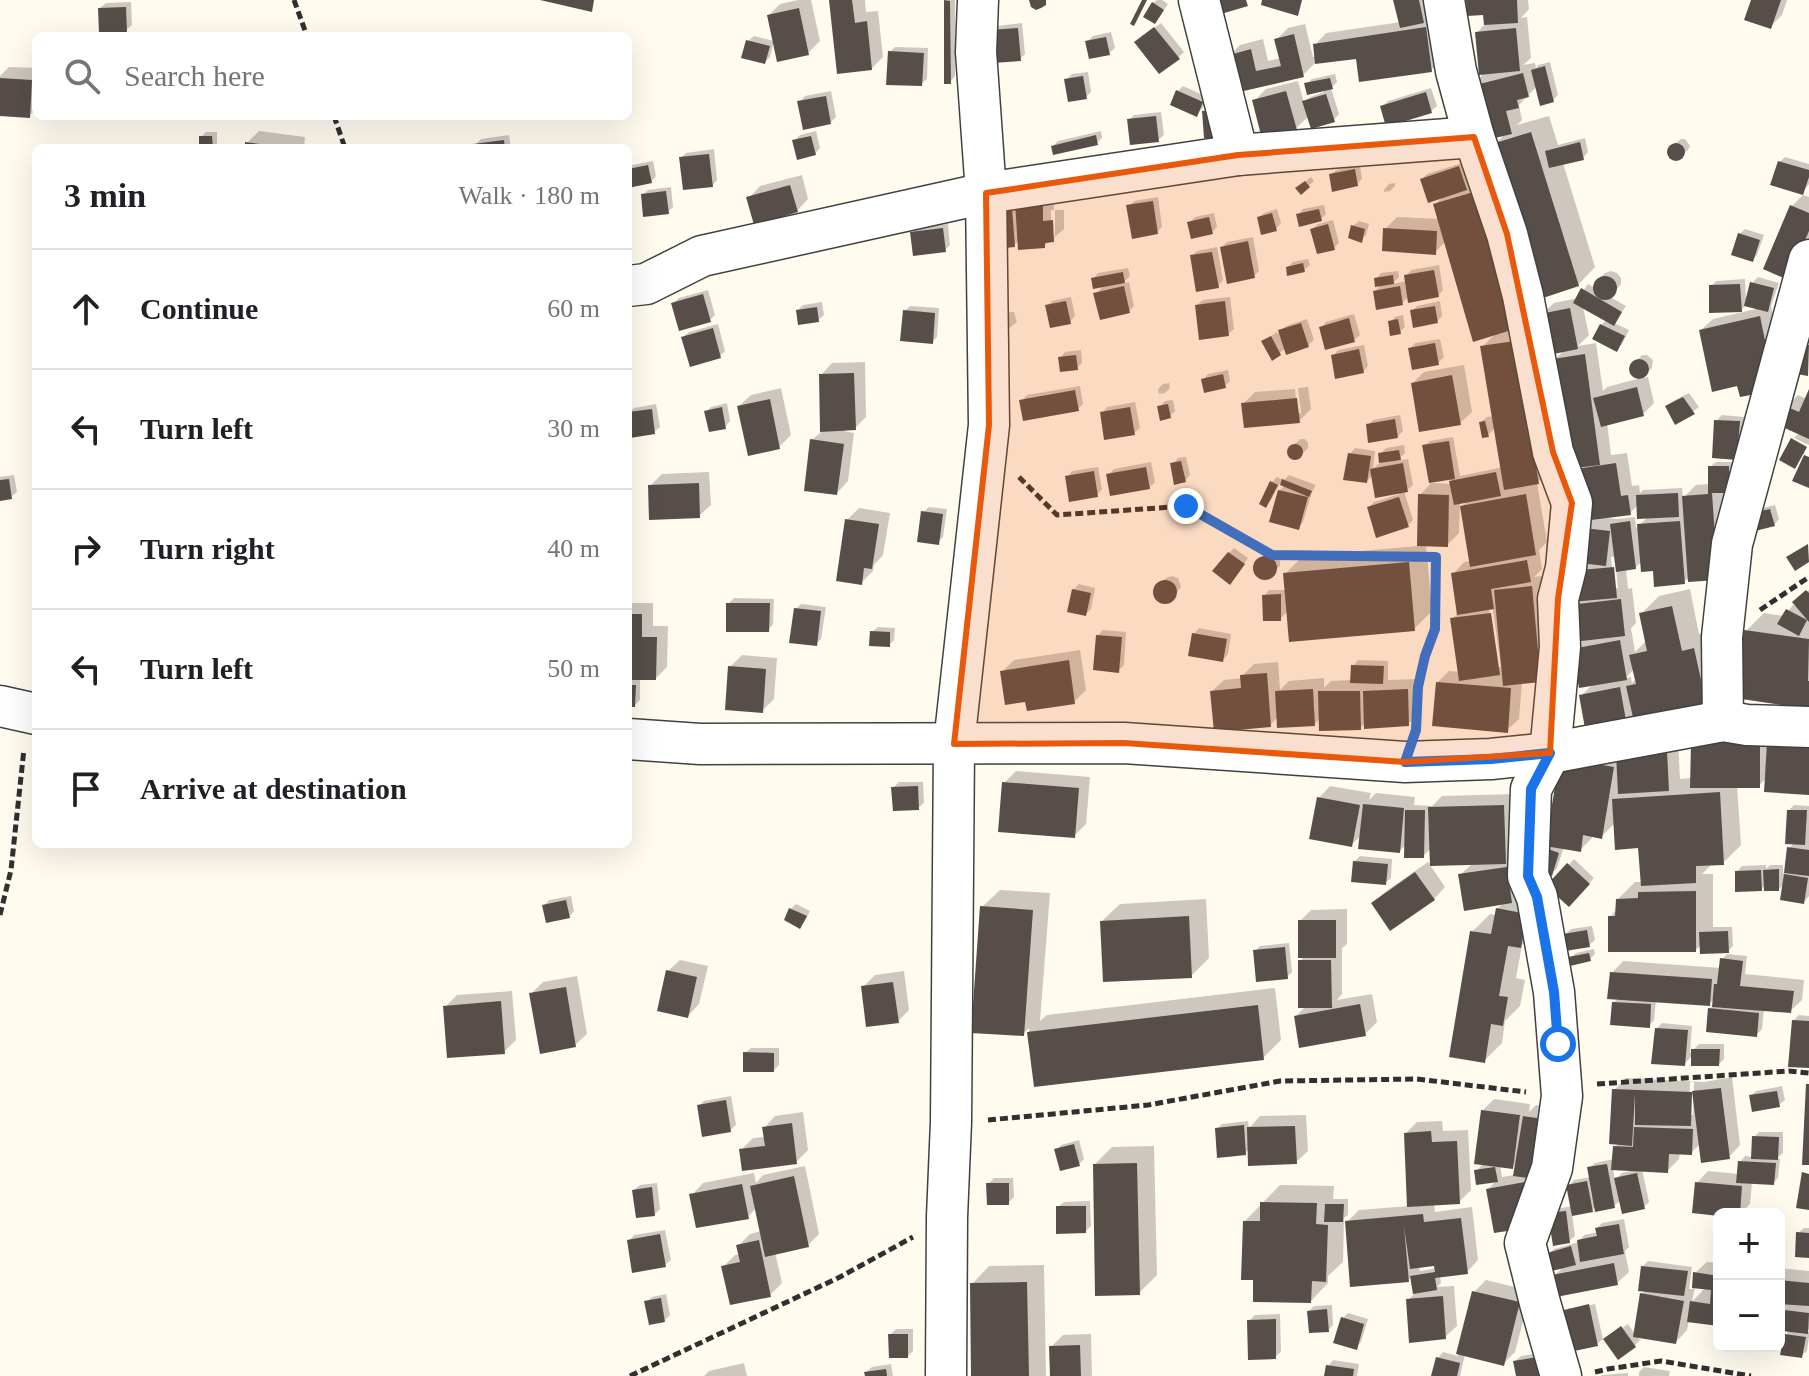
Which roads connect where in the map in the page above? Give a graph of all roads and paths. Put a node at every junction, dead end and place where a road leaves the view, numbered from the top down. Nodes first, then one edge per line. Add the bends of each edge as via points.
1 (294, 0) edge
2 (978, 0) edge
3 (1199, 0) edge
4 (1444, 0) edge
5 (306, 32) edge
6 (335, 120) edge
7 (1474, 137) junction
8 (344, 144) edge
9 (1238, 155) junction
10 (986, 193) junction
11 (1809, 260) edge
12 (632, 286) edge
13 (988, 445) junction
14 (1809, 577) edge
15 (1722, 637) junction
16 (21, 710) edge
17 (1723, 721) junction
18 (1809, 727) edge
19 (632, 739) edge
20 (954, 744) junction
21 (1550, 753) junction
22 (1405, 762) junction
23 (0, 915) edge
24 (1809, 1073) edge
25 (1562, 1096) junction
26 (951, 1122) junction
27 (947, 1217) junction
28 (630, 1376) edge
29 (946, 1376) edge
30 (1561, 1376) edge
31 (1583, 1376) edge
32 (1751, 1376) edge

1 - 5 path
2 - 10 street via 976,52
3 - 9 street
4 - 7 street
6 - 8 path
7 - 9 street
7 - 21 street via 1507,234 1553,452 1572,503 1558,599 1560,647
9 - 10 street
10 - 12 street via 702,256 646,284
10 - 13 street
11 - 15 street via 1732,544
13 - 20 street
13 - 22 path via 1057,515 1186,506 1272,555 1436,557 1435,629 1420,677 1416,730
14 - 15 path
15 - 17 street
16 - 23 path via 11,870
17 - 18 street
17 - 21 street
19 - 20 street
20 - 22 street via 1124,743
20 - 26 street
21 - 22 street
21 - 25 street via 1531,789 1528,876 1537,897 1554,992
24 - 25 path via 1578,1086
25 - 26 path via 1417,1079 1280,1081 1148,1105
25 - 30 street via 1552,1168 1525,1243
26 - 27 street
27 - 28 path via 840,1277
27 - 29 street
31 - 32 path via 1661,1361

